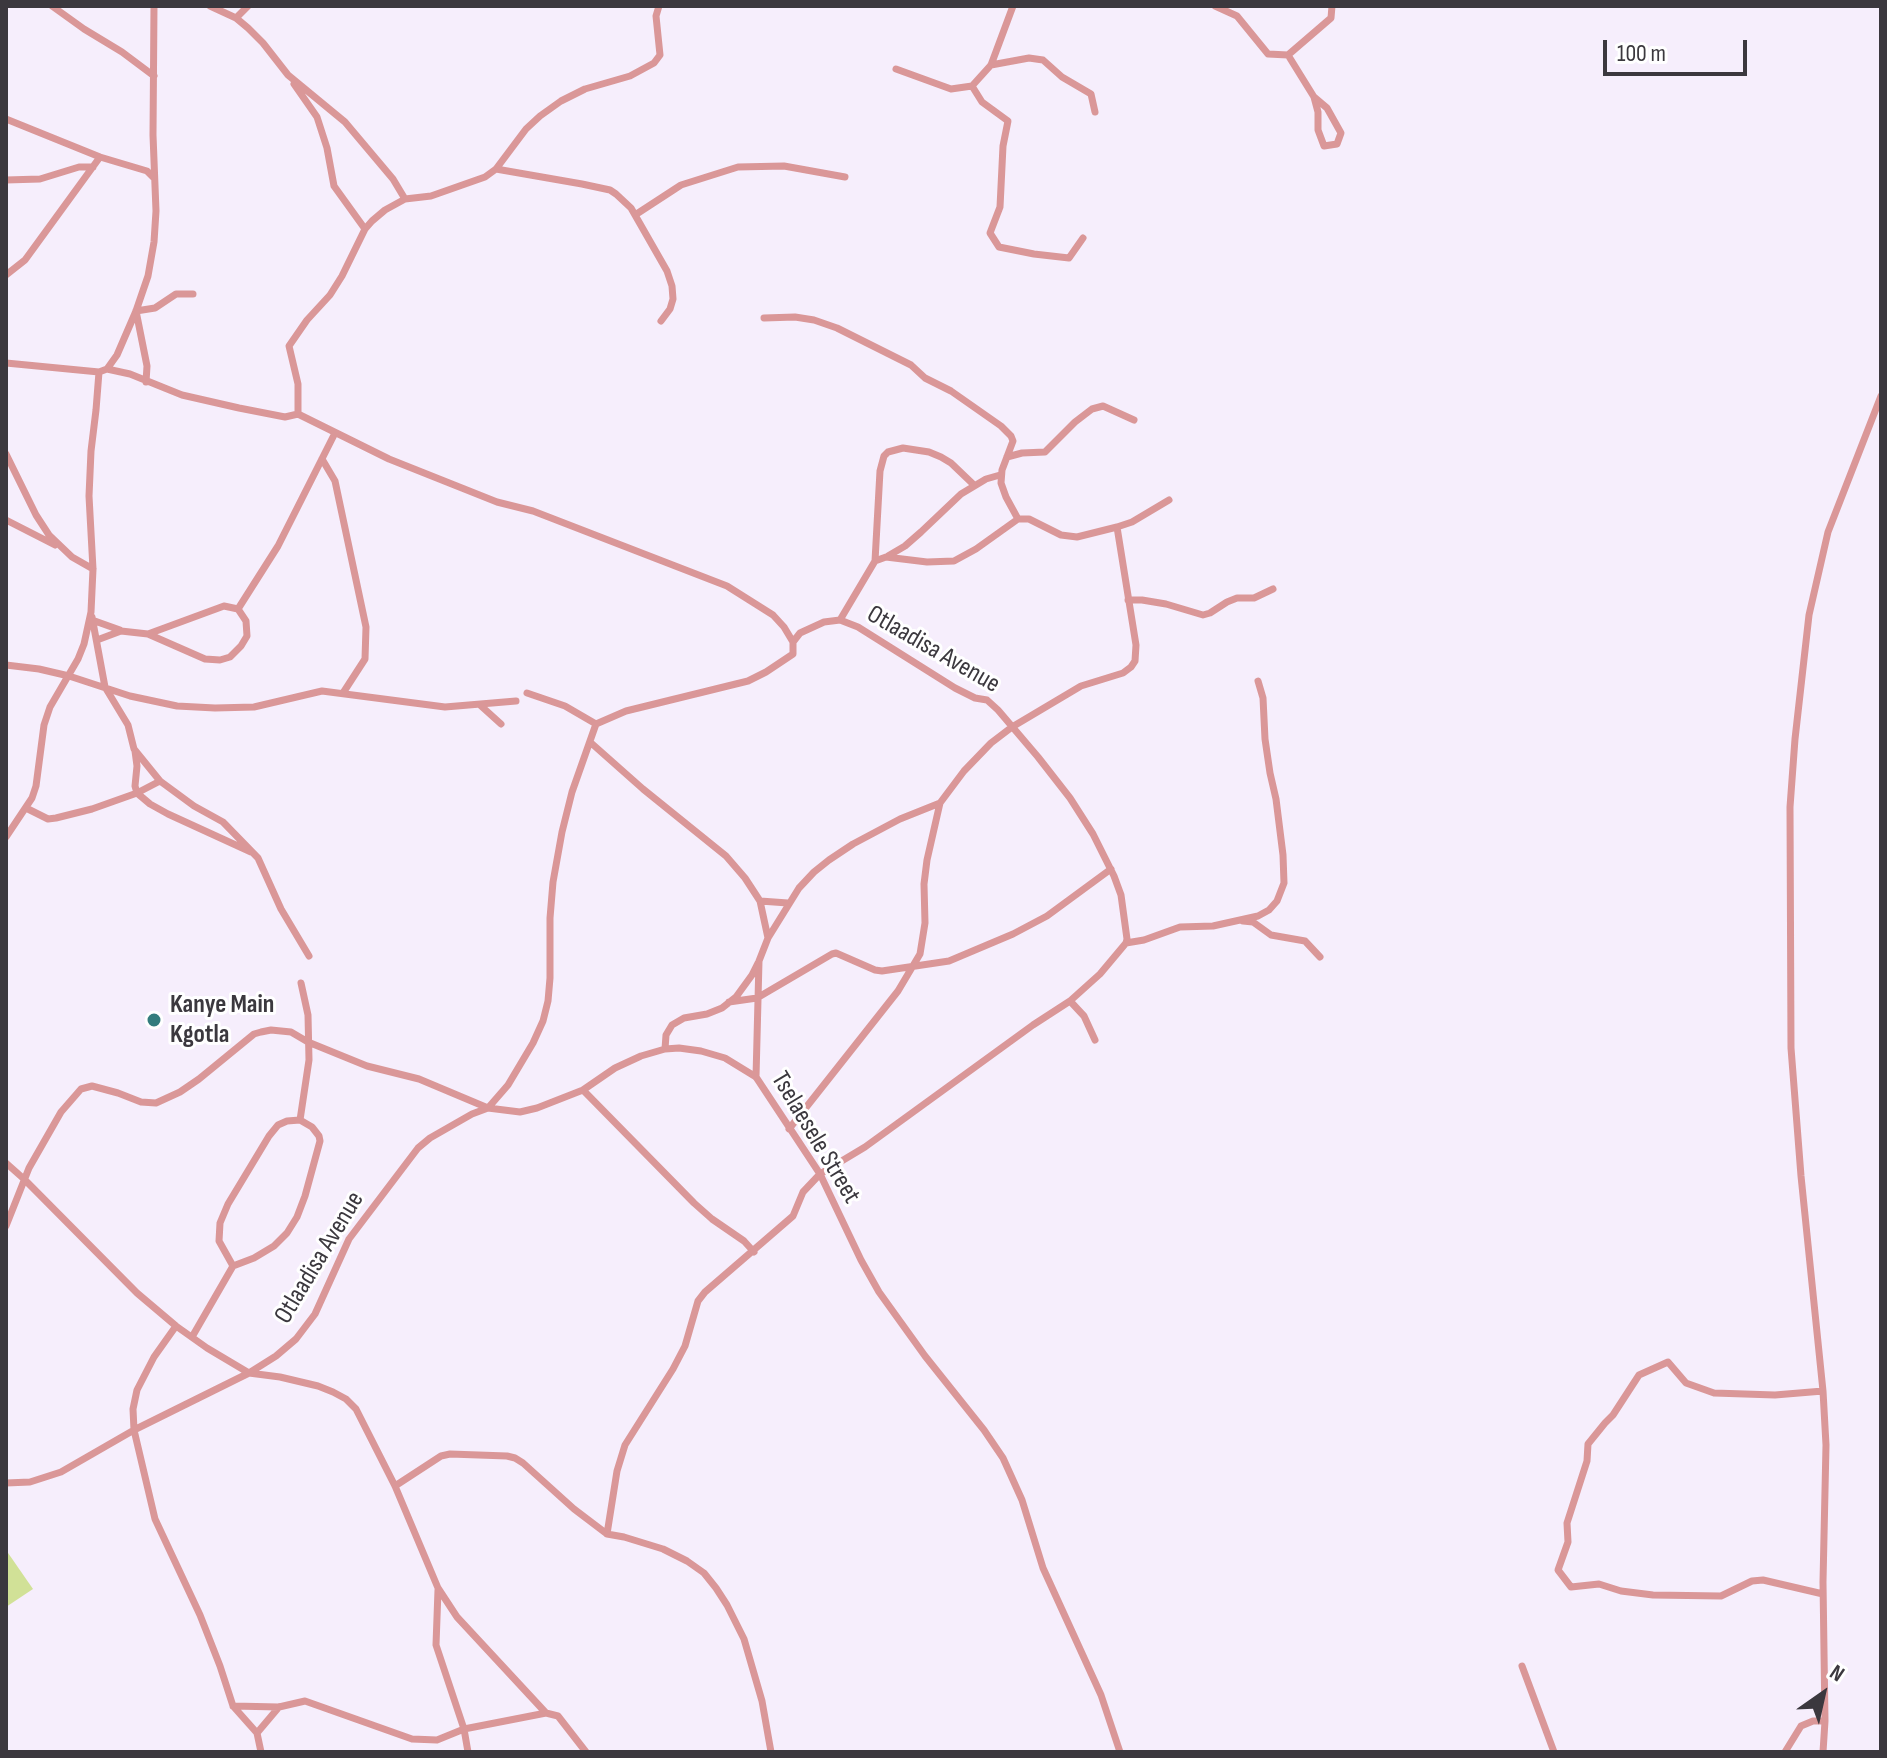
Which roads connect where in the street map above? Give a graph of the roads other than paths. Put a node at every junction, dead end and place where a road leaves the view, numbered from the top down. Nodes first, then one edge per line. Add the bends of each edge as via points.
1 (52, 6) edge
2 (154, 6) edge
3 (211, 6) edge
4 (248, 6) edge
5 (659, 6) edge
6 (1013, 6) edge
7 (1215, 6) edge
8 (1233, 6) edge
9 (1332, 6) edge
10 (1237, 16) junction
11 (236, 18) junction
12 (1288, 55) junction
13 (991, 65) junction
14 (896, 69) dead end
15 (288, 75) junction
16 (154, 76) junction
17 (972, 86) junction
18 (1314, 97) junction
19 (1095, 112) dead end
20 (6, 119) edge
21 (100, 157) junction
22 (93, 167) junction
23 (496, 169) junction
24 (845, 177) dead end
25 (154, 178) junction
26 (6, 180) edge
27 (405, 199) junction
28 (635, 215) junction
29 (365, 229) junction
30 (1083, 238) dead end
31 (6, 275) edge
32 (193, 294) dead end
33 (136, 311) junction
34 (764, 318) dead end
35 (661, 321) dead end
36 (6, 363) edge
37 (103, 371) junction
38 (146, 382) junction
39 (1881, 396) edge
40 (298, 414) junction
41 (1134, 420) dead end
42 (335, 433) junction
43 (6, 454) edge
44 (1007, 457) junction
45 (322, 459) junction
46 (1000, 475) junction
47 (974, 485) junction
48 (1169, 500) dead end
49 (1018, 519) junction
50 (6, 520) edge
51 (1117, 527) junction
52 (61, 548) junction
53 (886, 557) junction
54 (875, 561) junction
55 (93, 569) junction
56 (1273, 589) dead end
57 (1128, 600) junction
58 (238, 609) junction
59 (91, 616) junction
60 (840, 620) junction
61 (121, 631) junction
62 (148, 634) junction
63 (97, 640) junction
64 (793, 642) junction
65 (6, 665) edge
66 (69, 676) junction
67 (1258, 681) dead end
68 (105, 687) junction
69 (343, 693) junction
70 (527, 693) dead end
71 (516, 701) dead end
72 (480, 705) junction
73 (501, 724) dead end
74 (596, 724) junction
75 (1012, 727) junction
76 (590, 742) junction
77 (134, 749) junction
78 (160, 781) junction
79 (137, 793) junction
80 (940, 803) junction
81 (194, 806) junction
82 (26, 808) junction
83 (186, 822) junction
84 (6, 837) edge
85 (253, 852) junction
86 (1111, 869) junction
87 (760, 901) junction
88 (788, 903) junction
89 (1241, 920) junction
90 (768, 938) junction
91 (1126, 943) junction
92 (309, 956) dead end
93 (1320, 957) dead end
94 (759, 961) junction
95 (915, 966) junction
96 (301, 983) dead end
97 (757, 998) junction
98 (1070, 1001) junction
99 (729, 1002) junction
100 (1095, 1040) dead end
101 (308, 1042) junction
102 (665, 1049) junction
103 (756, 1077) junction
104 (583, 1090) junction
105 (488, 1108) junction
106 (300, 1120) junction
107 (789, 1129) junction
108 (6, 1163) edge
109 (820, 1174) junction
110 (24, 1179) junction
111 (6, 1226) edge
112 (754, 1252) junction
113 (233, 1266) junction
114 (176, 1326) junction
115 (192, 1337) junction
116 (249, 1373) junction
117 (1823, 1391) junction
118 (134, 1430) junction
119 (6, 1483) edge
120 (395, 1486) junction
121 (607, 1534) junction
122 (438, 1588) junction
123 (1823, 1594) junction
124 (1522, 1666) dead end
125 (233, 1706) junction
126 (279, 1707) junction
127 (546, 1713) junction
128 (1825, 1721) junction
129 (464, 1729) junction
130 (257, 1733) junction
131 (261, 1752) edge
132 (468, 1752) edge
133 (586, 1752) edge
134 (771, 1752) edge
135 (1120, 1752) edge
136 (1554, 1752) edge
137 (1785, 1752) edge
138 (1823, 1752) edge

1 - 16 street
2 - 16 street
3 - 11 street
4 - 11 street
5 - 23 street via 660,55 654,63 561,101 526,129
6 - 13 street
7 - 10 street
8 - 10 street
9 - 12 street via 1331,18
10 - 12 street via 1268,54
11 - 15 street
12 - 18 street
13 - 17 street
13 - 19 street via 1043,60 1091,94
14 - 17 street via 951,89
15 - 27 street via 345,122
15 - 29 street via 317,117 334,186
16 - 25 street
17 - 30 street via 982,102 1008,121 1000,207 990,233 999,247 1069,258
18 - 18 street via 1341,133 1337,144 1324,146
20 - 21 street
21 - 22 street
21 - 25 street
22 - 26 street via 40,179
22 - 31 street via 25,260
23 - 27 street via 457,188
23 - 28 street via 610,190
24 - 28 street via 784,166 738,167 681,185
25 - 33 street via 154,242
27 - 29 street
28 - 35 street via 672,286 670,309
29 - 40 street via 330,295 289,346
32 - 33 street via 176,294 155,308
33 - 37 street via 117,355
33 - 38 street
34 - 44 street via 826,324 911,365 1001,426 1013,441
36 - 37 street
37 - 38 street
37 - 55 street via 91,451
38 - 40 street via 239,408 285,417
39 - 117 street via 1828,532 1809,615 1790,807 1791,1048
40 - 42 street
41 - 44 street via 1103,406 1092,409 1045,452
42 - 45 street
42 - 64 street via 497,502 727,586 773,615
43 - 52 street via 36,515
44 - 46 street
45 - 58 street via 278,546
45 - 69 street via 335,481 366,627 365,659
46 - 47 street
46 - 49 street
47 - 53 street
47 - 54 street via 951,463 929,452 888,452 880,471
48 - 51 street
49 - 51 street via 1077,537
49 - 53 street via 954,561
50 - 52 street
51 - 57 street
52 - 55 street
53 - 54 street
54 - 60 street
55 - 59 street
56 - 57 street via 1254,598 1237,598 1203,615
57 - 75 street via 1136,655 1131,667 1081,686
58 - 62 street via 215,608
58 - 62 street via 247,636 230,657 220,660 205,659
59 - 61 street
59 - 63 street
59 - 66 street
60 - 64 street, Otlaadisa Avenue via 810,628
60 - 75 street, Otlaadisa Avenue via 955,688 987,700
61 - 62 street
61 - 63 street
63 - 68 street
64 - 74 street, Otlaadisa Avenue via 793,654 748,681 626,711
65 - 66 street
66 - 68 street
66 - 82 street via 44,725 36,786
67 - 89 street via 1284,883 1269,910
68 - 69 street via 177,706 215,708 254,707 322,691
68 - 77 street via 128,725
69 - 72 street via 429,706
70 - 74 street
71 - 72 street
72 - 73 street
74 - 76 street, Otlaadisa Avenue
75 - 80 street via 964,771
75 - 86 street, Otlaadisa Avenue via 1070,798
76 - 87 street via 726,856
76 - 105 street, Otlaadisa Avenue via 572,792 553,882 543,1021 508,1085
77 - 78 street
77 - 79 street
78 - 79 street
78 - 81 street
79 - 82 street via 56,818
79 - 83 street
80 - 88 street via 841,852 814,872
80 - 95 street via 927,860 925,923
81 - 83 street
81 - 85 street via 223,822
82 - 84 street
83 - 85 street
85 - 92 street
86 - 91 street, Otlaadisa Avenue via 1121,895
86 - 95 street via 1013,934 949,961
87 - 88 street
87 - 90 street
88 - 90 street
89 - 91 street via 1180,927
89 - 93 street via 1271,935 1305,941
90 - 94 street
91 - 98 street
94 - 97 street
94 - 99 street
95 - 97 street via 875,970 836,953
95 - 107 street
96 - 101 street
97 - 99 street
97 - 103 street
98 - 100 street
98 - 109 street
99 - 102 street via 672,1025
101 - 105 street, Tselaesele Street
101 - 106 street
101 - 110 street, Tselaesele Street via 291,1032 254,1034 199,1079 156,1103 92,1086 81,1089 61,1112
102 - 103 street, Tselaesele Street via 725,1058
102 - 104 street, Tselaesele Street via 615,1068
103 - 107 street, Tselaesele Street
104 - 105 street, Tselaesele Street via 520,1112
104 - 112 street via 694,1203
105 - 116 street, Otlaadisa Avenue via 418,1148 349,1239 315,1314 296,1339
106 - 113 street via 278,1125 228,1204 219,1241
106 - 113 street via 320,1141 297,1217 274,1246
107 - 109 street, Tselaesele Street
108 - 110 street
109 - 112 street via 803,1192 793,1216
109 - 135 street, Tselaesele Street via 879,1292 1003,1458
110 - 111 street, Tselaesele Street
110 - 114 street
112 - 121 street via 698,1301 685,1346 625,1445
113 - 115 street
114 - 115 street
114 - 118 street via 137,1390
115 - 116 street
116 - 118 street, Otlaadisa Avenue
116 - 120 street via 318,1386 346,1399
117 - 123 street
117 - 123 street via 1714,1393 1686,1383 1668,1362 1639,1375 1588,1444 1558,1570 1571,1587 1599,1584 1653,1595 1721,1596 1763,1580
118 - 119 street, Otlaadisa Avenue via 61,1472
118 - 125 street via 155,1519 200,1615
120 - 121 street via 441,1456 507,1456 523,1463
120 - 122 street
121 - 134 street via 676,1554 716,1588 744,1639
122 - 127 street via 457,1617
122 - 129 street via 436,1645
123 - 128 street
124 - 136 street
125 - 126 street
125 - 130 street
126 - 129 street via 305,1701 412,1739 437,1740
126 - 130 street
127 - 129 street
127 - 133 street via 558,1716
128 - 137 street via 1801,1726
128 - 138 street
129 - 132 street
130 - 131 street

